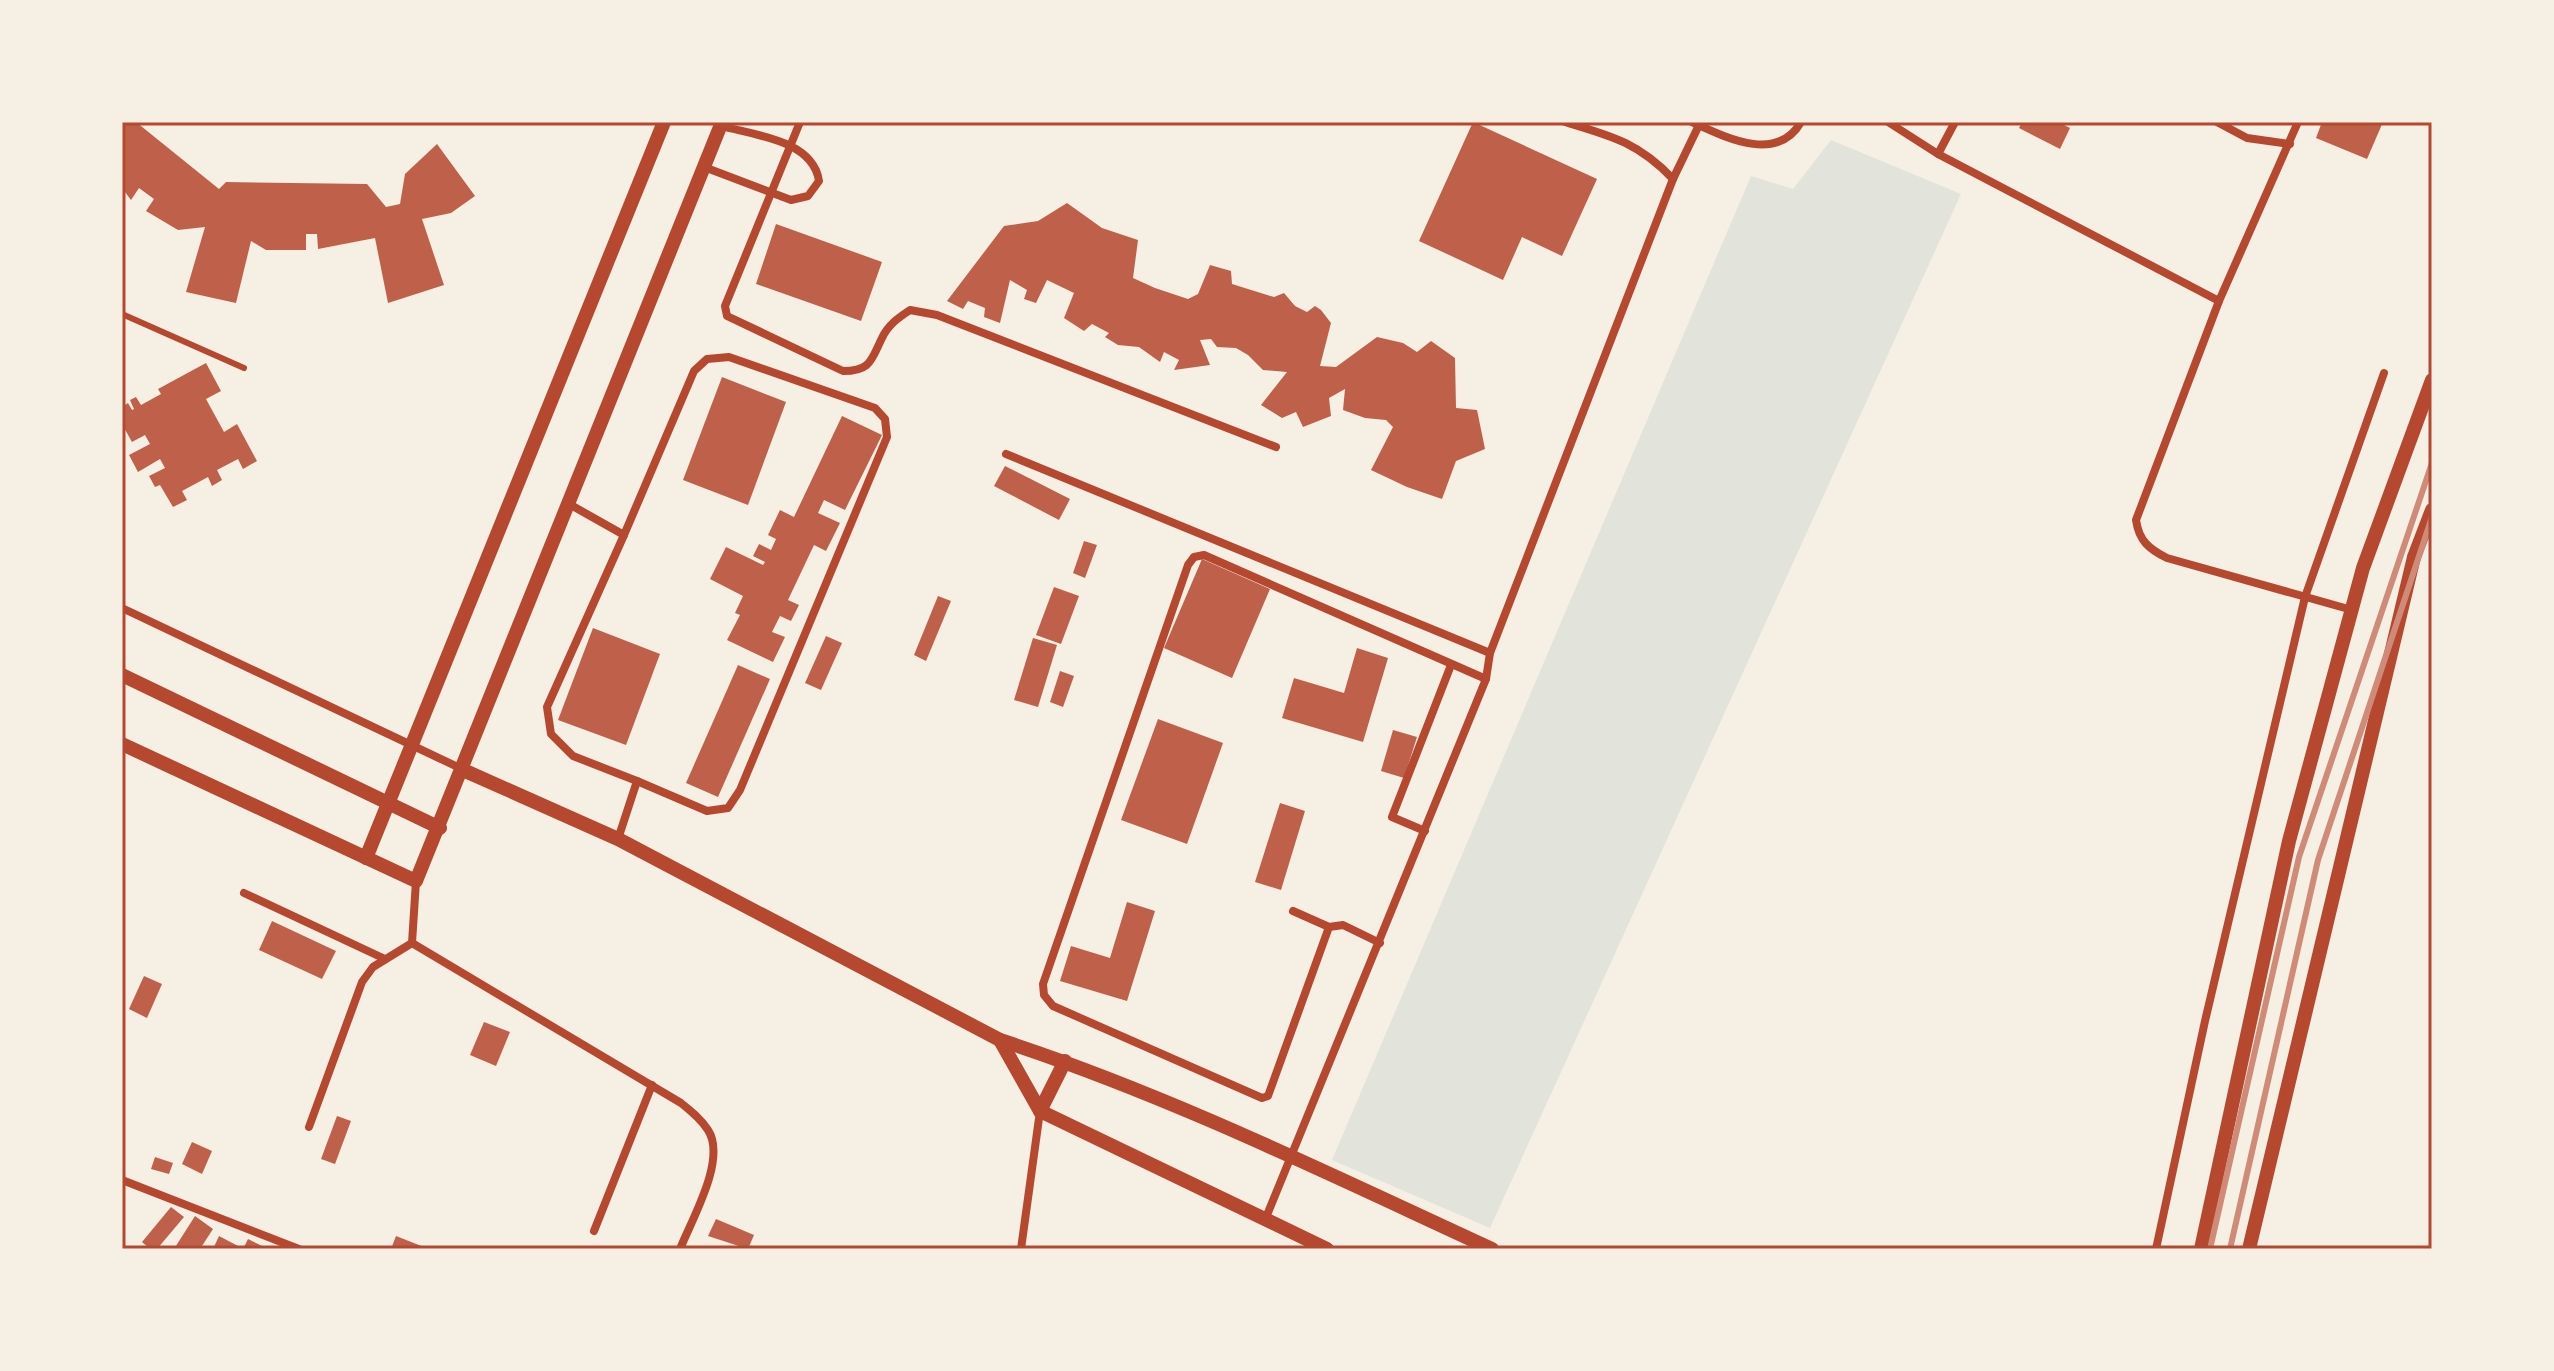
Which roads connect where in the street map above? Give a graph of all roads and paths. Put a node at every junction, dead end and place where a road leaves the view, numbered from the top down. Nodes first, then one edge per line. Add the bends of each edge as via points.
1 (664, 122) edge
2 (800, 122) edge
3 (1565, 122) edge
4 (1801, 122) edge
5 (1888, 122) edge
6 (1955, 122) edge
7 (2217, 122) edge
8 (2298, 122) edge
9 (721, 124) edge
10 (1695, 124) edge
11 (2290, 144) junction
12 (790, 146) junction
13 (1938, 154) junction
14 (704, 167) junction
15 (1673, 179) junction
16 (771, 193) junction
17 (2219, 301) junction
18 (122, 314) edge
19 (244, 368) dead end
20 (2384, 373) dead end
21 (2432, 380) edge
22 (1276, 447) dead end
23 (1006, 454) dead end
24 (569, 504) junction
25 (2432, 510) edge
26 (624, 535) junction
27 (2305, 597) junction
28 (122, 608) edge
29 (2352, 610) junction
30 (1490, 653) junction
31 (1451, 665) junction
32 (122, 675) edge
33 (1486, 679) junction
34 (122, 744) edge
35 (413, 745) junction
36 (463, 770) junction
37 (637, 781) junction
38 (388, 802) junction
39 (440, 828) junction
40 (1425, 831) junction
41 (618, 839) junction
42 (366, 858) junction
43 (416, 881) junction
44 (244, 893) dead end
45 (1293, 911) dead end
46 (1329, 927) junction
47 (412, 943) junction
48 (1380, 943) junction
49 (385, 959) junction
50 (1000, 1040) junction
51 (1065, 1061) junction
52 (652, 1085) junction
53 (1040, 1111) junction
54 (309, 1127) dead end
55 (1293, 1157) junction
56 (122, 1180) edge
57 (1265, 1220) junction
58 (594, 1231) dead end
59 (299, 1249) edge
60 (680, 1249) edge
61 (1021, 1249) edge
62 (1327, 1249) edge
63 (1492, 1249) edge
64 (2156, 1249) edge
65 (2201, 1249) edge
66 (2249, 1249) edge

1 - 35 street
2 - 12 street
3 - 15 street via 1627,141
4 - 10 street via 1776,143 1751,146
5 - 13 street
6 - 13 street
7 - 11 street via 2247,138
8 - 11 street
9 - 12 street
9 - 14 street
10 - 15 street
11 - 17 street
12 - 16 street
12 - 16 street via 817,165 819,181 808,196 791,200
13 - 17 street
14 - 16 street
14 - 24 street
15 - 30 street
16 - 22 street via 725,306 727,316 843,371 860,371 874,361 894,320 910,310 937,315
17 - 27 street via 2136,520 2138,536 2167,558
18 - 19 lane
20 - 27 street
21 - 29 street
23 - 30 street
24 - 26 street
24 - 36 street
25 - 66 street via 2414,557
26 - 37 street via 547,707 551,734 573,756
26 - 37 street via 694,371 707,359 729,357 875,408 885,419 887,437 728,808 707,811
27 - 29 street
27 - 64 street
28 - 35 street
29 - 65 street via 2289,841
30 - 33 street
31 - 33 street
31 - 40 street via 1392,817
31 - 46 street via 1204,555 1194,557 1043,984 1044,995 1053,1006 1262,1098 1268,1096
32 - 38 street
33 - 40 street
34 - 42 street
35 - 36 street
35 - 38 street
36 - 39 street
36 - 41 street
37 - 41 street
38 - 39 street
38 - 42 street
39 - 43 street
40 - 48 street
41 - 50 street
42 - 43 street
43 - 47 street
44 - 49 street
45 - 46 street
46 - 48 street via 1343,925
47 - 49 street
47 - 52 street
48 - 55 street
49 - 54 street via 362,982
50 - 51 street
50 - 53 street
51 - 53 street
51 - 55 street
52 - 58 street
52 - 60 street via 697,1116 714,1144 715,1161
53 - 57 street
53 - 61 street
55 - 57 street
55 - 63 street
56 - 59 street
57 - 62 street

